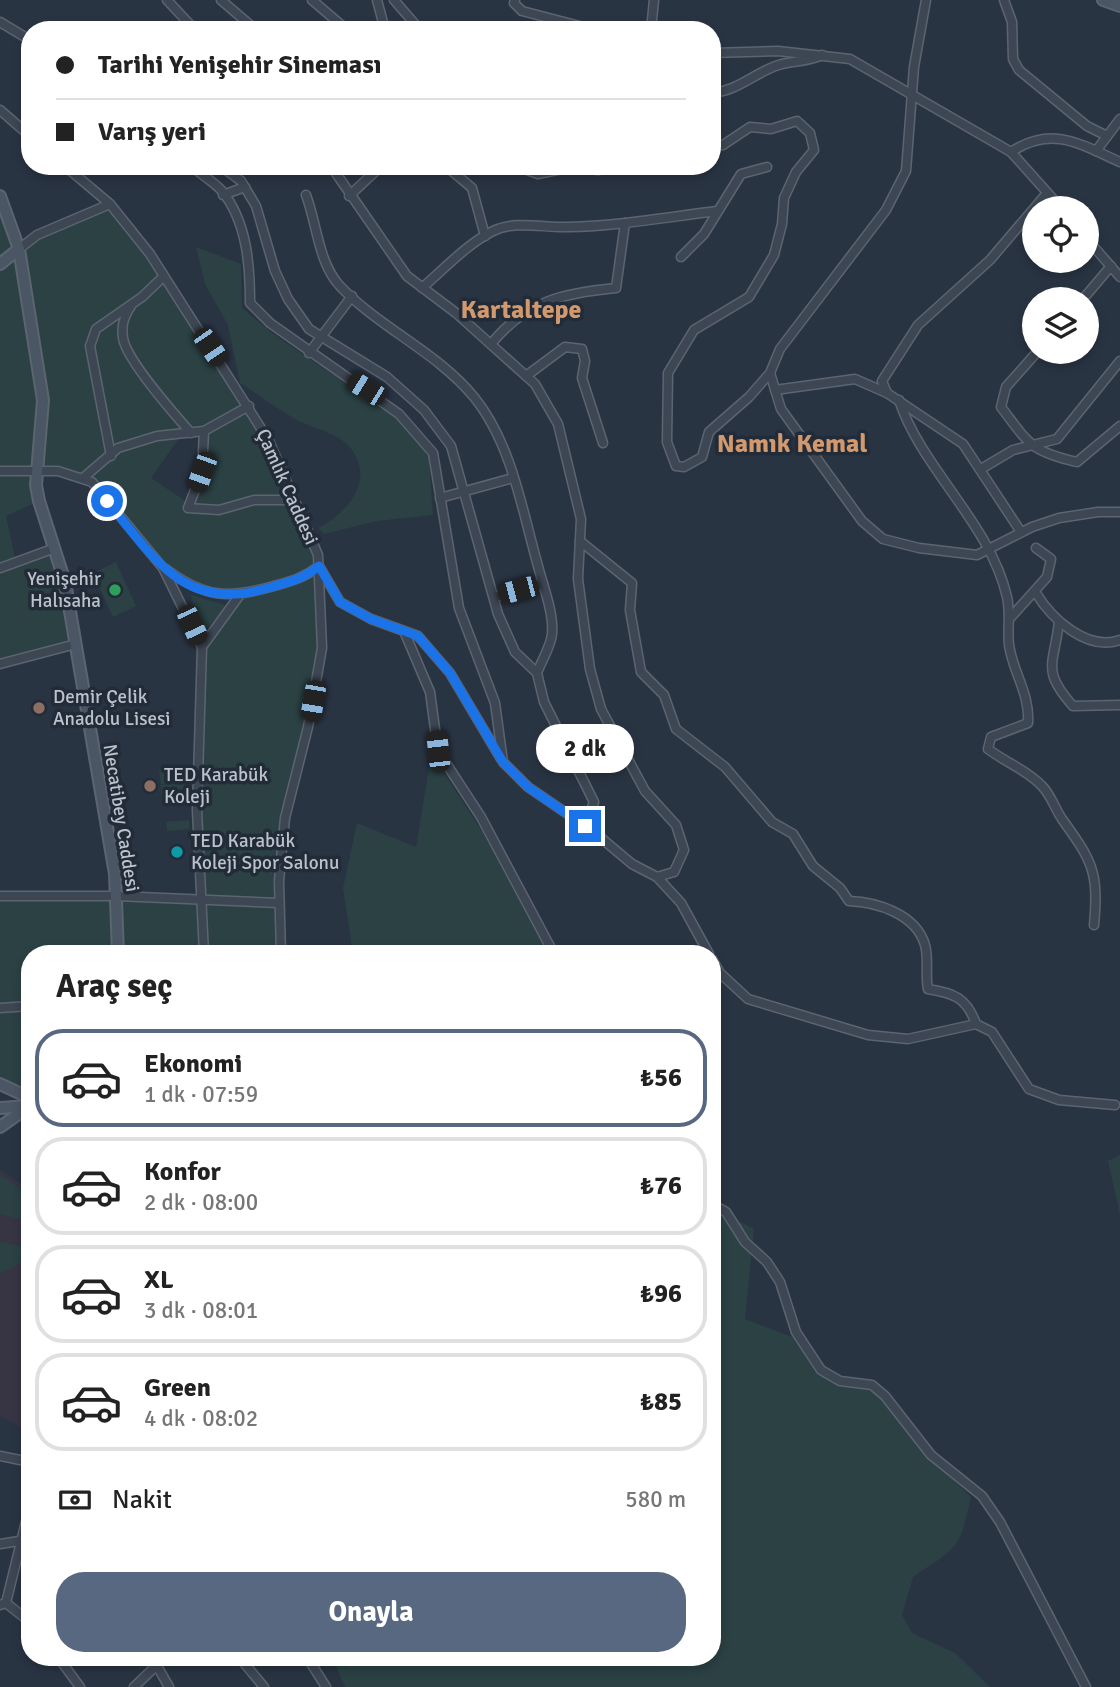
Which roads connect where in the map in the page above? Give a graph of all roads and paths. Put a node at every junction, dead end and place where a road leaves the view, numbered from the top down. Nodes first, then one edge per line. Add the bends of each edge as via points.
1 (167, 0) edge
2 (221, 0) edge
3 (312, 0) edge
4 (377, 0) edge
5 (394, 0) edge
6 (515, 0) edge
7 (654, 0) edge
8 (926, 0) edge
9 (1004, 0) edge
10 (1103, 0) edge
11 (1120, 6) edge
12 (187, 21) edge
13 (246, 21) edge
14 (336, 21) edge
15 (383, 21) edge
16 (412, 21) edge
17 (560, 21) edge
18 (652, 21) edge
19 (0, 22) edge
20 (21, 35) edge
21 (721, 53) edge
22 (822, 55) junction
23 (721, 92) edge
24 (912, 97) junction
25 (0, 110) edge
26 (1120, 119) edge
27 (21, 128) edge
28 (1107, 136) junction
29 (721, 145) edge
30 (1096, 151) junction
31 (1011, 152) junction
32 (1120, 162) edge
33 (767, 167) dead end
34 (76, 175) edge
35 (201, 175) edge
36 (231, 175) edge
37 (336, 175) edge
38 (371, 175) edge
39 (456, 175) edge
40 (245, 187) junction
41 (1047, 192) junction
42 (223, 195) junction
43 (306, 195) dead end
44 (0, 196) edge
45 (349, 196) junction
46 (1050, 196) edge
47 (110, 204) junction
48 (717, 211) junction
49 (625, 223) junction
50 (485, 236) junction
51 (19, 249) junction
52 (1099, 252) edge
53 (681, 257) dead end
54 (0, 264) edge
55 (1111, 266) junction
56 (163, 277) junction
57 (1120, 277) edge
58 (1093, 287) edge
59 (422, 288) junction
60 (352, 296) junction
61 (142, 297) junction
62 (320, 336) junction
63 (491, 344) junction
64 (309, 353) junction
65 (1120, 361) edge
66 (1026, 364) edge
67 (770, 373) junction
68 (526, 376) junction
69 (775, 390) junction
70 (887, 393) junction
71 (899, 400) junction
72 (249, 406) junction
73 (1120, 426) edge
74 (204, 431) junction
75 (191, 433) junction
76 (603, 443) dead end
77 (1030, 446) junction
78 (111, 456) junction
79 (981, 469) junction
80 (36, 470) junction
81 (0, 471) edge
82 (83, 478) junction
83 (513, 478) junction
84 (464, 490) junction
85 (440, 498) junction
86 (294, 500) junction
87 (1120, 511) edge
88 (1021, 532) junction
89 (580, 541) junction
90 (55, 548) junction
91 (1037, 548) dead end
92 (987, 549) junction
93 (319, 566) junction
94 (0, 568) edge
95 (163, 568) junction
96 (542, 584) junction
97 (1036, 593) junction
98 (239, 596) junction
99 (494, 597) junction
100 (1011, 617) junction
101 (1059, 622) junction
102 (404, 631) junction
103 (1120, 640) edge
104 (76, 644) junction
105 (202, 647) junction
106 (0, 664) edge
107 (537, 673) junction
108 (1120, 705) edge
109 (503, 762) junction
110 (585, 826) junction
111 (657, 877) junction
112 (0, 896) edge
113 (117, 896) junction
114 (201, 899) junction
115 (279, 903) junction
116 (1094, 925) dead end
117 (118, 945) edge
118 (204, 945) edge
119 (281, 945) edge
120 (549, 945) edge
121 (704, 945) edge
122 (721, 974) edge
123 (21, 1007) edge
124 (0, 1008) edge
125 (976, 1024) junction
126 (0, 1084) edge
127 (0, 1091) edge
128 (21, 1094) edge
129 (0, 1101) edge
130 (1115, 1105) dead end
131 (0, 1108) edge
132 (21, 1108) edge
133 (21, 1113) edge
134 (0, 1127) edge
135 (721, 1209) edge
136 (0, 1456) edge
137 (21, 1460) edge
138 (21, 1534) edge
139 (19, 1541) junction
140 (0, 1544) edge
141 (3, 1604) edge
142 (21, 1616) edge
143 (65, 1666) edge
144 (151, 1666) edge
145 (158, 1666) edge
146 (246, 1666) edge
147 (313, 1666) edge
148 (80, 1687) edge
149 (134, 1687) edge
150 (169, 1687) edge
151 (264, 1687) edge
152 (326, 1687) edge
153 (1086, 1687) edge

1 - 12 street
2 - 13 street
3 - 14 street
4 - 15 street
5 - 16 street
6 - 17 street via 522,11
7 - 18 street
8 - 24 street
9 - 28 street via 1012,22 1013,59 1019,70 1087,126
10 - 11 street
19 - 20 street
21 - 22 street
22 - 23 street via 809,62 775,65
22 - 24 street via 850,59
24 - 31 street
24 - 67 street via 906,171 879,219 780,349
25 - 27 street
26 - 28 street
28 - 30 street
29 - 67 street via 750,127 771,129 797,121 810,133 814,150 796,172 784,198 774,255 749,297 694,330 668,373 667,442 676,466 684,467 702,457 709,432
30 - 31 street via 1066,138 1029,140
30 - 32 street
31 - 41 street
33 - 48 street via 741,174
34 - 47 street, Çamlık Caddesi
35 - 42 street
36 - 40 street
37 - 45 street
38 - 45 street
39 - 50 street via 471,188
40 - 42 street
40 - 62 street via 288,299 309,329
41 - 46 street
41 - 70 street via 990,260 918,325 885,372 882,382
42 - 64 street via 241,227 250,271 250,303
43 - 60 street via 321,249 338,284
44 - 51 street, Necatibey Caddesi
45 - 59 street via 407,276
47 - 51 street via 37,235
47 - 56 street, Çamlık Caddesi
48 - 49 street
48 - 53 street via 704,234
49 - 50 street via 514,226
49 - 63 street via 616,288 576,292 532,306
50 - 59 street
51 - 54 street
51 - 80 street, Necatibey Caddesi via 43,400
52 - 55 street
55 - 57 street
55 - 58 street
56 - 61 street
56 - 72 street, Çamlık Caddesi
59 - 63 street
60 - 62 street
60 - 83 street via 433,356 474,398 497,434
61 - 75 street via 122,323 123,341
61 - 78 street via 96,329 90,346
62 - 64 street
62 - 84 street via 387,377 424,410 451,446
63 - 68 street
64 - 85 street via 388,406 425,443 433,453
65 - 77 street via 1057,439
66 - 77 street via 1006,387 1001,407
67 - 69 street
68 - 76 street via 565,347 582,349 582,379
68 - 89 street via 536,384 558,424 581,519
69 - 70 street via 855,379
69 - 92 street via 801,440 862,521 883,539 977,555
70 - 71 street
71 - 79 street via 963,444
71 - 92 street via 907,426
72 - 74 street
72 - 86 street, Çamlık Caddesi
73 - 77 street via 1077,462
74 - 75 street
74 - 86 street via 202,472 188,508 219,510 254,500
75 - 78 street via 157,436 118,448
77 - 79 street via 1013,450
78 - 82 street
79 - 88 street
80 - 81 street
80 - 82 street
80 - 90 street, Necatibey Caddesi via 38,501
82 - 95 street via 92,482
83 - 84 street
83 - 96 street
84 - 85 street
84 - 99 street
85 - 109 street via 459,608 495,702
86 - 93 street, Çamlık Caddesi
87 - 88 street via 1059,518
88 - 92 street
89 - 111 street via 580,592 590,669 601,709 645,791 676,825 684,850 674,872
89 - 125 street via 632,583 630,610 641,672 664,695 676,729 725,767 772,822 793,834 813,866 849,901 889,908 917,929 926,947 928,989 953,992 969,1006
90 - 94 street
90 - 104 street, Necatibey Caddesi
91 - 97 street via 1051,559 1047,577
92 - 100 street via 1007,594
93 - 98 street via 304,578
93 - 102 street via 340,602
93 - 115 street, Çamlık Caddesi via 322,648 285,818
95 - 98 street via 189,587
95 - 105 street
96 - 99 street
96 - 107 street via 552,634
97 - 100 street
97 - 101 street
98 - 105 street
99 - 107 street via 515,652
100 - 116 street via 1009,645 1029,704 1028,723 991,737 988,748 1043,786 1078,838 1096,880
101 - 103 street via 1090,638
101 - 108 street via 1050,668 1055,686 1073,706
102 - 109 street via 418,636 450,673
102 - 120 street via 430,692 438,751 481,817
104 - 106 street
104 - 113 street, Necatibey Caddesi
105 - 114 street via 197,810
107 - 110 street via 544,702 594,802
109 - 110 street via 528,787
110 - 111 street via 632,864
111 - 121 street via 681,903
112 - 113 street
113 - 114 street
113 - 117 street, Necatibey Caddesi
114 - 115 street
114 - 118 street
115 - 119 street, Çamlık Caddesi
122 - 125 street via 748,999 868,1035 908,1039
123 - 124 street
125 - 130 street via 992,1032 1029,1089 1059,1100
126 - 128 street
127 - 129 street
131 - 132 street
133 - 134 street
135 - 153 street via 780,1282 796,1332 821,1370 840,1381 872,1385 931,1455 982,1496
136 - 137 street
138 - 139 street
139 - 140 street
139 - 141 street
141 - 142 street
143 - 148 street
144 - 149 street
145 - 150 street
146 - 151 street
147 - 152 street

